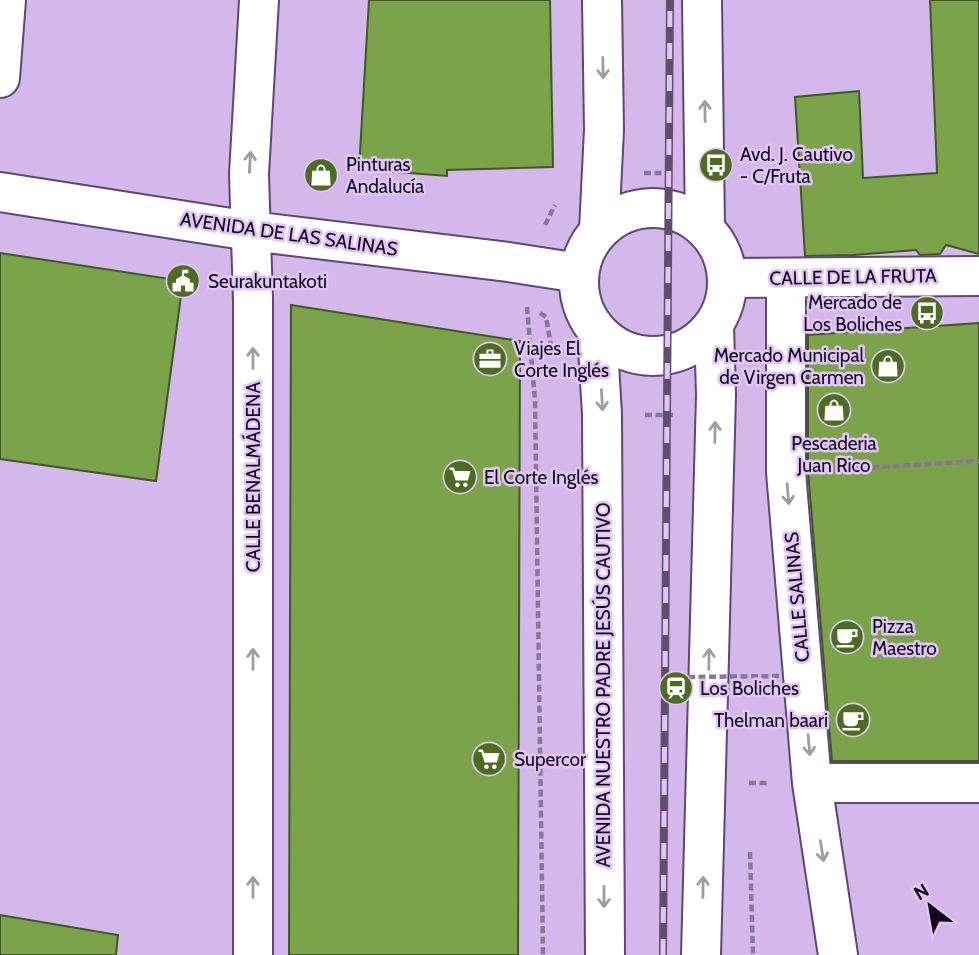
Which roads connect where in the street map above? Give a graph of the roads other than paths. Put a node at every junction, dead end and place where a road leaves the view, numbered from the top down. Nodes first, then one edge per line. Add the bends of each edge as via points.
1 (6, 0) edge
2 (259, 0) edge
3 (602, 0) edge
4 (702, 0) edge
5 (0, 78) edge
6 (0, 192) edge
7 (705, 228) junction
8 (250, 230) junction
9 (599, 230) junction
10 (579, 273) junction
11 (979, 276) edge
12 (728, 278) junction
13 (786, 279) junction
14 (714, 325) junction
15 (597, 331) junction
16 (812, 783) junction
17 (979, 783) edge
18 (253, 955) edge
19 (605, 955) edge
20 (701, 955) edge
21 (838, 955) edge

1 - 5 street
8 -> 2 street, CALLE BENALMÁDENA
3 -> 9 street via 604,130
7 -> 4 street
6 - 8 street, AVENIDA DE LAS SALINAS
7 - 9 street via 664,208 641,208 618,216
7 - 12 street via 725,260
8 - 10 street, AVENIDA DE LAS SALINAS
18 -> 8 street, CALLE BENALMÁDENA
9 - 10 street
10 - 15 street via 582,304
11 - 13 street, CALLE DE LA FRUTA
12 - 13 street, CALLE DE LA FRUTA
12 - 14 street
13 -> 16 street, CALLE SALINAS via 786,472
14 - 15 street via 679,352 657,356 615,346
20 -> 14 street
15 -> 19 street, AVENIDA NUESTRO PADRE JESÚS CAUTIVO via 603,428
16 - 17 street
16 -> 21 street, CALLE SALINAS

